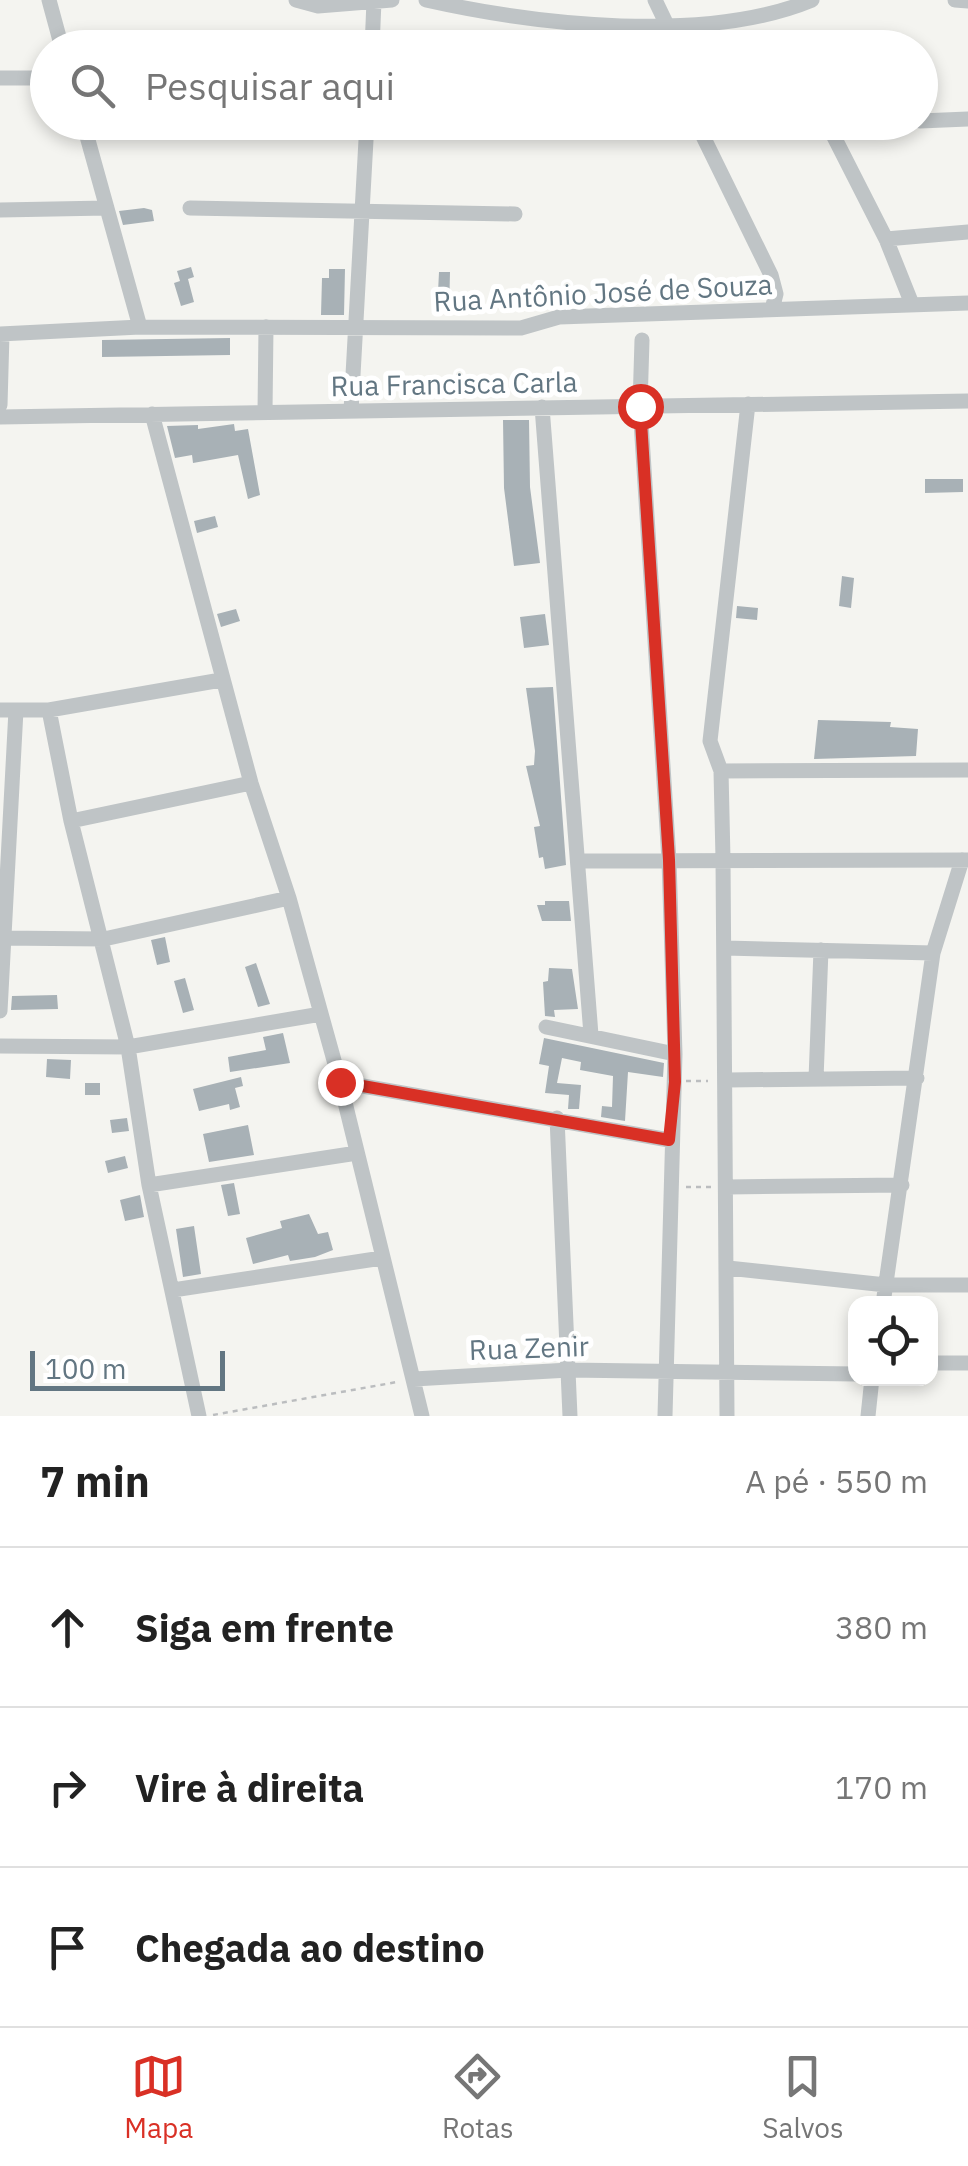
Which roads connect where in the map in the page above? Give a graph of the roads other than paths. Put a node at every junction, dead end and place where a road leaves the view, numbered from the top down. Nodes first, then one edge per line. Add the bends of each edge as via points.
1 (49, 0) edge
2 (296, 0) edge
3 (392, 0) edge
4 (426, 0) edge
5 (510, 0) edge
6 (655, 0) edge
7 (812, 0) edge
8 (956, 0) edge
9 (374, 1) edge
10 (968, 1) edge
11 (786, 5) edge
12 (517, 18) junction
13 (666, 25) junction
14 (57, 30) edge
15 (373, 30) edge
16 (665, 30) edge
17 (0, 78) edge
18 (30, 78) edge
19 (968, 119) edge
20 (938, 120) edge
21 (88, 140) edge
22 (366, 140) edge
23 (706, 140) edge
24 (835, 140) edge
25 (107, 208) junction
26 (190, 208) dead end
27 (0, 210) edge
28 (362, 211) junction
29 (516, 214) dead end
30 (968, 232) edge
31 (886, 239) junction
32 (968, 302) edge
33 (912, 304) junction
34 (772, 309) junction
35 (140, 327) junction
36 (266, 327) junction
37 (356, 328) junction
38 (1, 334) edge
39 (642, 340) dead end
40 (968, 400) edge
41 (0, 404) edge
42 (748, 404) junction
43 (640, 406) junction
44 (542, 407) junction
45 (351, 411) junction
46 (266, 412) junction
47 (152, 414) junction
48 (0, 417) edge
49 (221, 680) junction
50 (8, 710) edge
51 (49, 710) junction
52 (968, 770) edge
53 (721, 771) junction
54 (250, 784) junction
55 (70, 821) junction
56 (724, 858) junction
57 (669, 860) junction
58 (965, 860) edge
59 (580, 861) junction
60 (289, 898) junction
61 (2, 938) edge
62 (104, 939) junction
63 (725, 948) junction
64 (822, 950) junction
65 (934, 953) junction
66 (0, 1011) edge
67 (322, 1014) junction
68 (546, 1027) dead end
69 (590, 1035) junction
70 (0, 1046) edge
71 (128, 1046) junction
72 (675, 1054) junction
73 (917, 1078) junction
74 (816, 1079) junction
75 (728, 1080) junction
76 (340, 1082) junction
77 (557, 1118) junction
78 (669, 1140) junction
79 (357, 1153) junction
80 (149, 1185) junction
81 (902, 1185) junction
82 (727, 1187) junction
83 (382, 1258) junction
84 (728, 1268) junction
85 (886, 1285) junction
86 (968, 1285) edge
87 (172, 1290) junction
88 (884, 1296) edge
89 (968, 1363) edge
90 (938, 1364) edge
91 (570, 1370) junction
92 (666, 1371) junction
93 (727, 1374) junction
94 (848, 1374) edge
95 (414, 1379) junction
96 (871, 1386) edge
97 (203, 1416) edge
98 (422, 1416) edge
99 (570, 1416) edge
100 (664, 1416) edge
101 (727, 1416) edge
102 (868, 1416) edge

1 - 14 street
2 - 9 street via 318,6
3 - 9 street
4 - 12 street
5 - 12 street
6 - 13 street
7 - 11 street
8 - 10 street
9 - 15 street
11 - 13 street via 754,20
12 - 13 street
13 - 16 street
17 - 18 street
19 - 20 street
21 - 25 street
22 - 28 street
23 - 34 street via 770,275
24 - 31 street
25 - 27 street
25 - 35 street
26 - 28 street
28 - 29 street
28 - 37 street
30 - 31 street
31 - 33 street
32 - 33 street, Rua Antônio José de Souza
33 - 34 street, Rua Antônio José de Souza
34 - 37 street, Rua Antônio José de Souza via 559,317 521,328
35 - 36 street, Rua Antônio José de Souza
35 - 38 street, Rua Antônio José de Souza
36 - 37 street, Rua Antônio José de Souza
36 - 46 street
37 - 45 street
38 - 41 street
39 - 43 street
40 - 42 street, Rua Francisca Carla
42 - 43 street, Rua Francisca Carla
42 - 53 street via 710,741
43 - 44 street, Rua Francisca Carla
43 - 57 street
44 - 45 street, Rua Francisca Carla
44 - 59 street
45 - 46 street, Rua Francisca Carla
46 - 47 street, Rua Francisca Carla
47 - 48 street, Rua Francisca Carla
47 - 49 street
49 - 51 street
49 - 54 street
50 - 51 street
50 - 61 street
51 - 55 street
52 - 53 street
53 - 56 street
54 - 55 street
54 - 60 street
55 - 62 street
56 - 57 street
56 - 58 street
56 - 63 street
57 - 59 street
57 - 72 street
58 - 65 street
59 - 69 street
60 - 62 street
60 - 67 street
61 - 62 street
61 - 66 street
62 - 71 street
63 - 64 street
63 - 75 street
64 - 65 street
64 - 74 street
65 - 73 street
67 - 71 street
67 - 76 street
68 - 69 street
69 - 72 street
70 - 71 street
71 - 80 street
72 - 78 street
73 - 74 street
73 - 81 street
74 - 75 street
75 - 82 street
76 - 77 street
76 - 79 street
77 - 78 street
77 - 91 street
78 - 92 street
79 - 80 street
79 - 83 street
80 - 87 street
81 - 82 street
81 - 85 street
82 - 84 street
83 - 87 street
83 - 95 street
84 - 85 street
84 - 93 street
85 - 86 street
85 - 88 street
87 - 97 street
89 - 90 street
91 - 92 street, Rua Zenir
91 - 95 street, Rua Zenir
91 - 99 street
92 - 93 street, Rua Zenir
92 - 100 street
93 - 94 street, Rua Zenir
93 - 101 street
95 - 98 street
96 - 102 street

